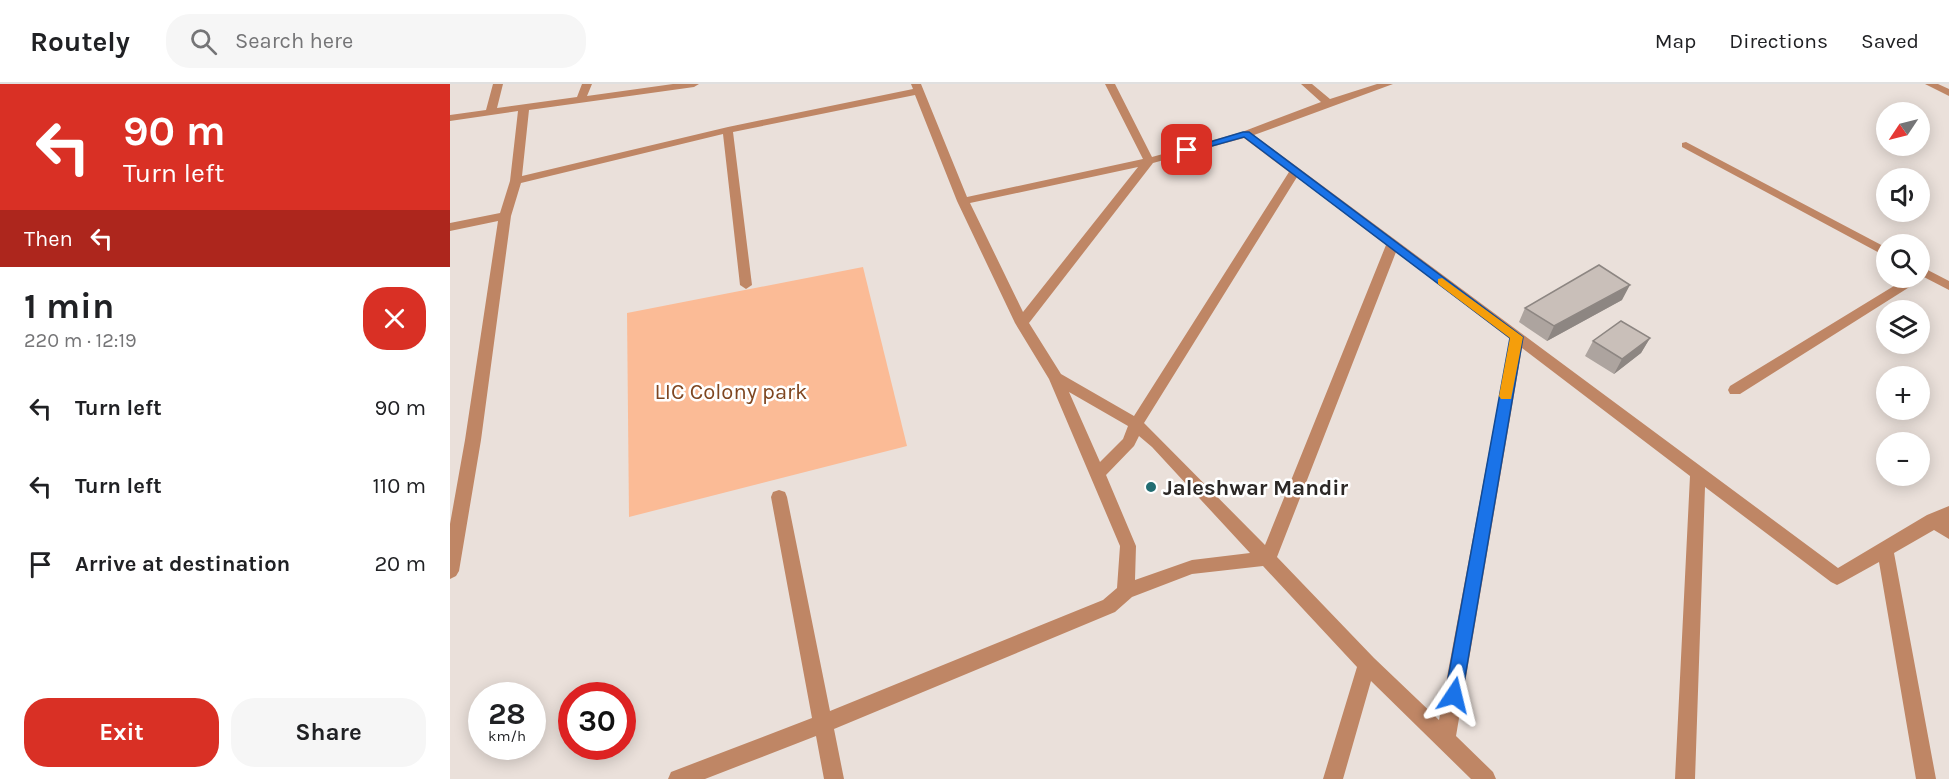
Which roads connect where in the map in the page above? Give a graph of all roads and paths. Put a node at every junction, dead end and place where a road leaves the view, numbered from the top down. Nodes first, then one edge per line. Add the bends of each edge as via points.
1 (498, 84) edge
2 (587, 84) edge
3 (694, 84) edge
4 (1110, 84) edge
5 (1306, 84) edge
6 (1388, 84) edge
7 (1930, 84) edge
8 (918, 87) edge
9 (1949, 93) edge
10 (581, 99) junction
11 (1328, 103) junction
12 (524, 106) junction
13 (491, 111) junction
14 (450, 118) edge
15 (728, 130) junction
16 (1246, 134) junction
17 (1686, 146) dead end
18 (1149, 161) junction
19 (1294, 171) junction
20 (516, 181) junction
21 (963, 201) junction
22 (505, 216) junction
23 (450, 227) edge
24 (1393, 244) junction
25 (1876, 247) edge
26 (1930, 278) edge
27 (746, 285) dead end
28 (1949, 286) edge
29 (1897, 288) edge
30 (1022, 323) junction
31 (1516, 337) junction
32 (1056, 378) junction
33 (1735, 390) dead end
34 (1136, 424) junction
35 (1098, 473) junction
36 (1698, 473) junction
37 (779, 497) dead end
38 (1949, 513) edge
39 (1933, 520) junction
40 (1949, 532) edge
41 (1885, 549) junction
42 (1268, 558) junction
43 (450, 571) edge
44 (1126, 591) junction
45 (1367, 664) junction
46 (822, 724) junction
47 (1445, 740) junction
48 (678, 779) edge
49 (834, 779) edge
50 (1333, 779) edge
51 (1486, 779) edge
52 (1685, 779) edge
53 (1926, 779) edge

1 - 13 street
2 - 10 street
3 - 10 street
4 - 18 street
5 - 11 street
6 - 11 street
7 - 9 street
8 - 15 street
8 - 21 street
10 - 12 street
11 - 16 street
12 - 13 street
12 - 20 street
13 - 14 street
15 - 20 street
15 - 27 street
16 - 18 street
16 - 19 street
17 - 25 street
18 - 21 street
18 - 30 street
19 - 24 street
19 - 34 street
20 - 22 street
21 - 30 street
22 - 23 street
22 - 43 street
24 - 31 street
24 - 42 street
26 - 28 street
29 - 33 street
30 - 32 street
31 - 36 street
31 - 47 street
32 - 34 street
32 - 35 street
34 - 35 street via 1129,442
34 - 42 street
35 - 44 street via 1128,546
36 - 41 street via 1837,577
36 - 52 street
37 - 46 street
38 - 39 street
39 - 40 street
39 - 41 street
41 - 53 street
42 - 44 street via 1192,567
42 - 45 street
44 - 46 street via 1109,606
45 - 47 street
45 - 50 street
46 - 48 street
46 - 49 street
47 - 51 street

